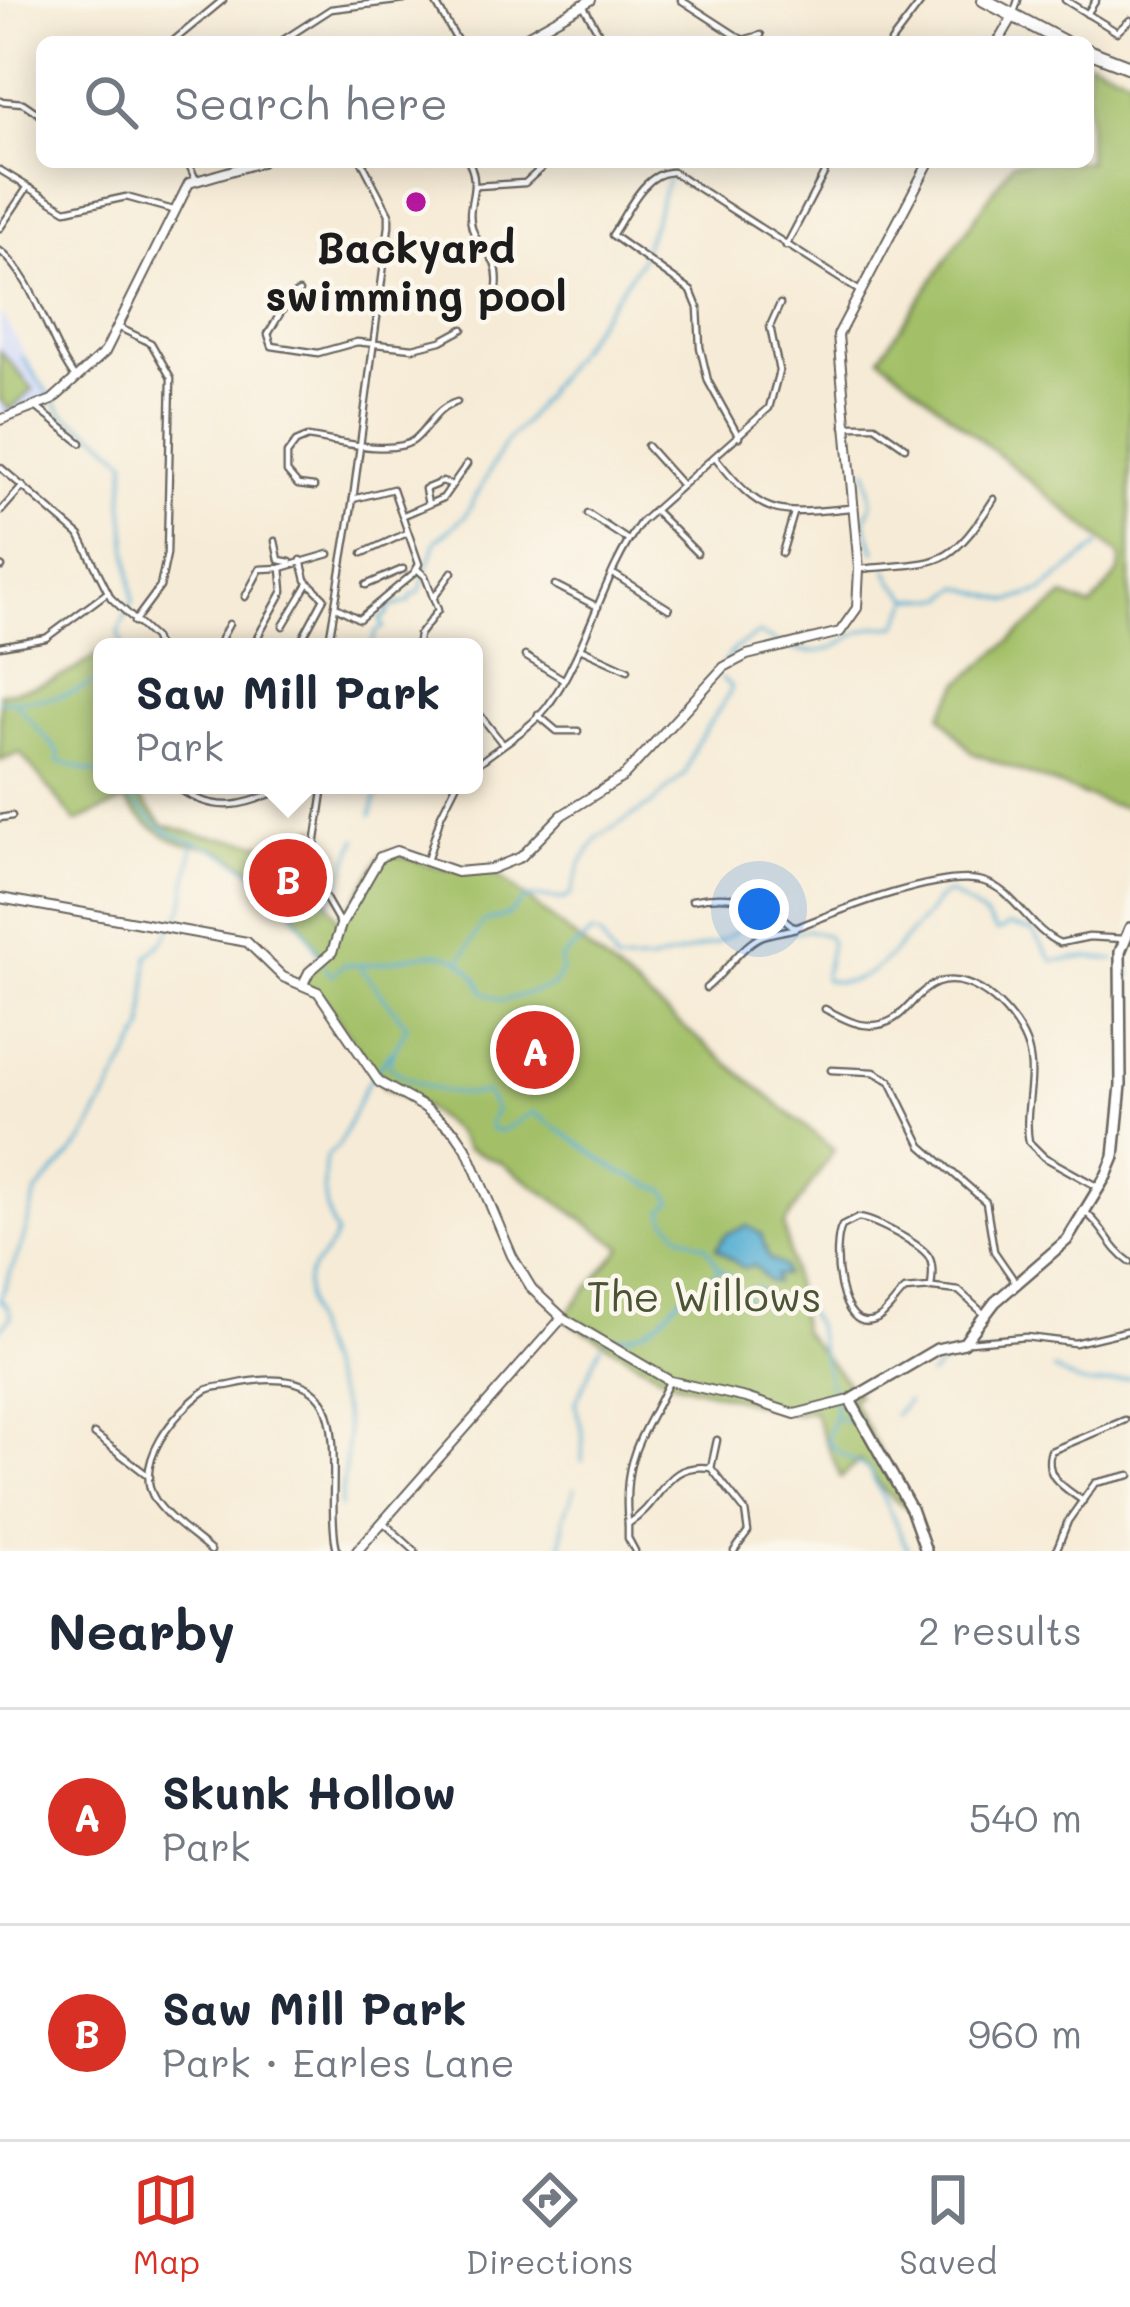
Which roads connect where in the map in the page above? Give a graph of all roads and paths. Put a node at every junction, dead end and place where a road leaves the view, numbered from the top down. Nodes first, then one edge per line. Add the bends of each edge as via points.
1 (224, 0) edge
2 (404, 0) edge
3 (434, 0) edge
4 (681, 0) edge
5 (923, 0) edge
6 (980, 0) edge
7 (1065, 0) edge
8 (1096, 0) edge
9 (587, 2) edge
10 (1014, 9) edge
11 (1087, 14) junction
12 (1130, 20) edge
13 (761, 35) dead end
14 (179, 36) edge
15 (289, 36) edge
16 (455, 36) edge
17 (527, 36) edge
18 (601, 36) edge
19 (737, 36) edge
20 (757, 36) edge
21 (896, 36) edge
22 (1001, 36) edge
23 (1047, 36) edge
24 (1055, 36) edge
25 (1094, 55) edge
26 (1130, 70) edge
27 (0, 101) edge
28 (36, 112) edge
29 (191, 168) edge
30 (236, 168) edge
31 (365, 168) edge
32 (471, 168) edge
33 (541, 168) edge
34 (827, 168) edge
35 (926, 168) edge
36 (0, 170) edge
37 (195, 178) junction
38 (477, 186) junction
39 (27, 188) junction
40 (173, 210) junction
41 (0, 228) edge
42 (786, 246) junction
43 (0, 251) edge
44 (497, 288) dead end
45 (859, 290) junction
46 (299, 292) dead end
47 (780, 304) dead end
48 (120, 328) junction
49 (463, 329) dead end
50 (374, 344) junction
51 (76, 379) junction
52 (457, 402) dead end
53 (37, 408) junction
54 (0, 420) edge
55 (844, 426) junction
56 (739, 437) junction
57 (81, 443) dead end
58 (360, 444) junction
59 (647, 446) dead end
60 (905, 447) dead end
61 (716, 458) junction
62 (467, 464) dead end
63 (0, 466) edge
64 (681, 484) junction
65 (452, 485) junction
66 (22, 486) junction
67 (314, 487) dead end
68 (368, 497) junction
69 (994, 499) dead end
70 (353, 500) junction
71 (428, 504) junction
72 (372, 506) dead end
73 (851, 508) junction
74 (655, 510) junction
75 (0, 512) edge
76 (794, 513) junction
77 (404, 514) junction
78 (588, 514) dead end
79 (407, 533) junction
80 (628, 540) junction
81 (275, 541) dead end
82 (363, 553) dead end
83 (697, 553) dead end
84 (782, 553) dead end
85 (329, 554) dead end
86 (301, 560) junction
87 (292, 562) junction
88 (281, 568) junction
89 (417, 568) junction
90 (404, 569) dead end
91 (859, 569) junction
92 (452, 572) dead end
93 (614, 574) junction
94 (385, 577) junction
95 (308, 584) junction
96 (366, 585) dead end
97 (555, 585) dead end
98 (391, 591) junction
99 (108, 592) junction
100 (245, 597) dead end
101 (434, 597) junction
102 (336, 607) junction
103 (598, 607) junction
104 (669, 609) dead end
105 (315, 617) junction
106 (134, 622) junction
107 (229, 624) dead end
108 (283, 626) dead end
109 (332, 626) junction
110 (154, 638) edge
111 (222, 638) edge
112 (257, 638) edge
113 (303, 638) edge
114 (330, 638) edge
115 (420, 638) edge
116 (0, 646) edge
117 (580, 648) junction
118 (525, 656) dead end
119 (628, 670) dead end
120 (563, 679) junction
121 (538, 716) junction
122 (483, 719) edge
123 (578, 731) dead end
124 (502, 742) junction
125 (483, 758) edge
126 (189, 794) edge
127 (270, 794) edge
128 (323, 794) edge
129 (452, 794) edge
130 (12, 816) dead end
131 (0, 818) edge
132 (427, 861) junction
133 (0, 898) edge
134 (692, 900) dead end
135 (341, 925) junction
136 (1130, 928) edge
137 (793, 929) junction
138 (1124, 939) junction
139 (303, 985) junction
140 (706, 988) dead end
141 (825, 1009) dead end
142 (831, 1070) dead end
143 (1099, 1187) junction
144 (1085, 1212) junction
145 (1130, 1262) edge
146 (1016, 1283) junction
147 (932, 1288) junction
148 (984, 1314) junction
149 (562, 1318) junction
150 (1130, 1330) edge
151 (964, 1343) junction
152 (670, 1381) junction
153 (840, 1403) junction
154 (1125, 1420) dead end
155 (94, 1434) dead end
156 (717, 1440) dead end
157 (711, 1468) junction
158 (1130, 1474) edge
159 (150, 1478) junction
160 (1083, 1501) junction
161 (383, 1522) junction
162 (628, 1524) junction
163 (211, 1551) edge
164 (338, 1551) edge
165 (358, 1551) edge
166 (416, 1551) edge
167 (635, 1551) edge
168 (734, 1551) edge
169 (926, 1551) edge
170 (1056, 1551) edge

1 - 14 street
2 - 15 street via 331,9
3 - 16 street
4 - 19 street
5 - 21 street
6 - 10 main road
7 - 11 street
8 - 11 street
9 - 17 street
9 - 18 street
10 - 22 street
10 - 23 main road
10 - 24 main road
11 - 12 street via 1118,32
13 - 20 street
25 - 26 main road
27 - 28 street
29 - 37 street
30 - 37 street
31 - 50 street via 389,214
32 - 38 street
33 - 38 street via 525,183
34 - 42 street
35 - 45 street
36 - 39 street
37 - 40 street
38 - 44 street via 472,226 496,264
39 - 40 street via 65,210 127,197
39 - 41 street
40 - 48 street
42 - 45 street
42 - 56 street via 662,171 612,235 692,291 708,381
43 - 51 street
45 - 55 street via 838,335
46 - 50 street via 268,334 272,346 317,353
47 - 56 street via 770,326 776,393
48 - 51 street
48 - 106 street via 151,343 171,378 167,554 162,582
49 - 50 street via 419,347
50 - 58 street
51 - 53 street
52 - 58 street via 405,444
53 - 54 street
53 - 57 street
55 - 60 street via 875,426
55 - 73 street
56 - 61 street
58 - 67 street via 296,442 287,472 298,485
58 - 70 street
59 - 64 street
61 - 64 street
61 - 76 street via 754,501
62 - 65 street
63 - 66 street
64 - 74 street
65 - 71 street
65 - 71 street via 424,489
66 - 75 street
66 - 99 street via 80,536
68 - 70 street
68 - 72 street
68 - 77 street via 392,488
69 - 91 street via 943,559
70 - 102 street
71 - 77 street
73 - 76 street
73 - 91 street
74 - 80 street
74 - 83 street
76 - 84 street
77 - 79 street
78 - 80 street
79 - 82 street
79 - 89 street
80 - 93 street
81 - 87 street via 279,560
85 - 86 street
86 - 87 street
86 - 95 street
87 - 88 street
88 - 100 street via 260,569
88 - 112 street via 283,591
89 - 98 street
89 - 101 street
90 - 94 street
91 - 132 street via 857,608 840,632 724,667 623,777 562,815 521,857 457,872
92 - 101 street
93 - 103 street
93 - 104 street
94 - 96 street
94 - 98 street
95 - 105 street via 324,595
95 - 108 street
97 - 103 street
98 - 102 street via 359,619
99 - 106 street
99 - 116 street via 46,638
101 - 115 street via 437,612
102 - 109 street
103 - 117 street
105 - 109 street
105 - 113 street
106 - 110 street
107 - 111 street
109 - 114 street
117 - 119 street
117 - 120 street
118 - 120 street
120 - 121 street
121 - 123 street via 556,731
121 - 124 street
122 - 124 street
124 - 125 street
126 - 127 street via 230,808
128 - 135 street via 311,874
129 - 132 street
130 - 131 street
132 - 135 street via 396,851 380,857
133 - 139 street via 237,939
134 - 137 street via 744,899
135 - 139 street via 332,952
136 - 138 main road
137 - 138 street via 855,904 978,879 1054,941
137 - 140 street via 759,938
138 - 143 main road via 1114,1157
139 - 149 street via 323,997 379,1082 459,1137 512,1256
141 - 143 street via 876,1025 900,1016 938,983 986,993 1027,1043 1029,1142
142 - 146 street via 874,1072 893,1084 922,1146 986,1202 994,1251
143 - 144 main road
144 - 145 street
144 - 146 main road via 1067,1240
146 - 148 main road
147 - 147 street via 903,1291 879,1318 854,1317 845,1304 841,1228 869,1219 919,1248 930,1259
147 - 148 street via 957,1290
148 - 151 main road
149 - 152 street
149 - 161 street
150 - 151 street via 1075,1343
151 - 153 main road via 937,1349
152 - 153 street via 795,1414
152 - 162 street via 628,1463
153 - 169 main road via 911,1509
154 - 160 street via 1051,1451 1053,1479
155 - 159 street
156 - 157 street
157 - 162 street via 684,1468
157 - 168 street via 748,1521 745,1542
158 - 160 street via 1095,1483
159 - 163 street via 157,1502
159 - 164 street via 165,1434 208,1388 300,1383 321,1399 332,1424
160 - 170 street
161 - 165 street
161 - 166 street
162 - 167 street

